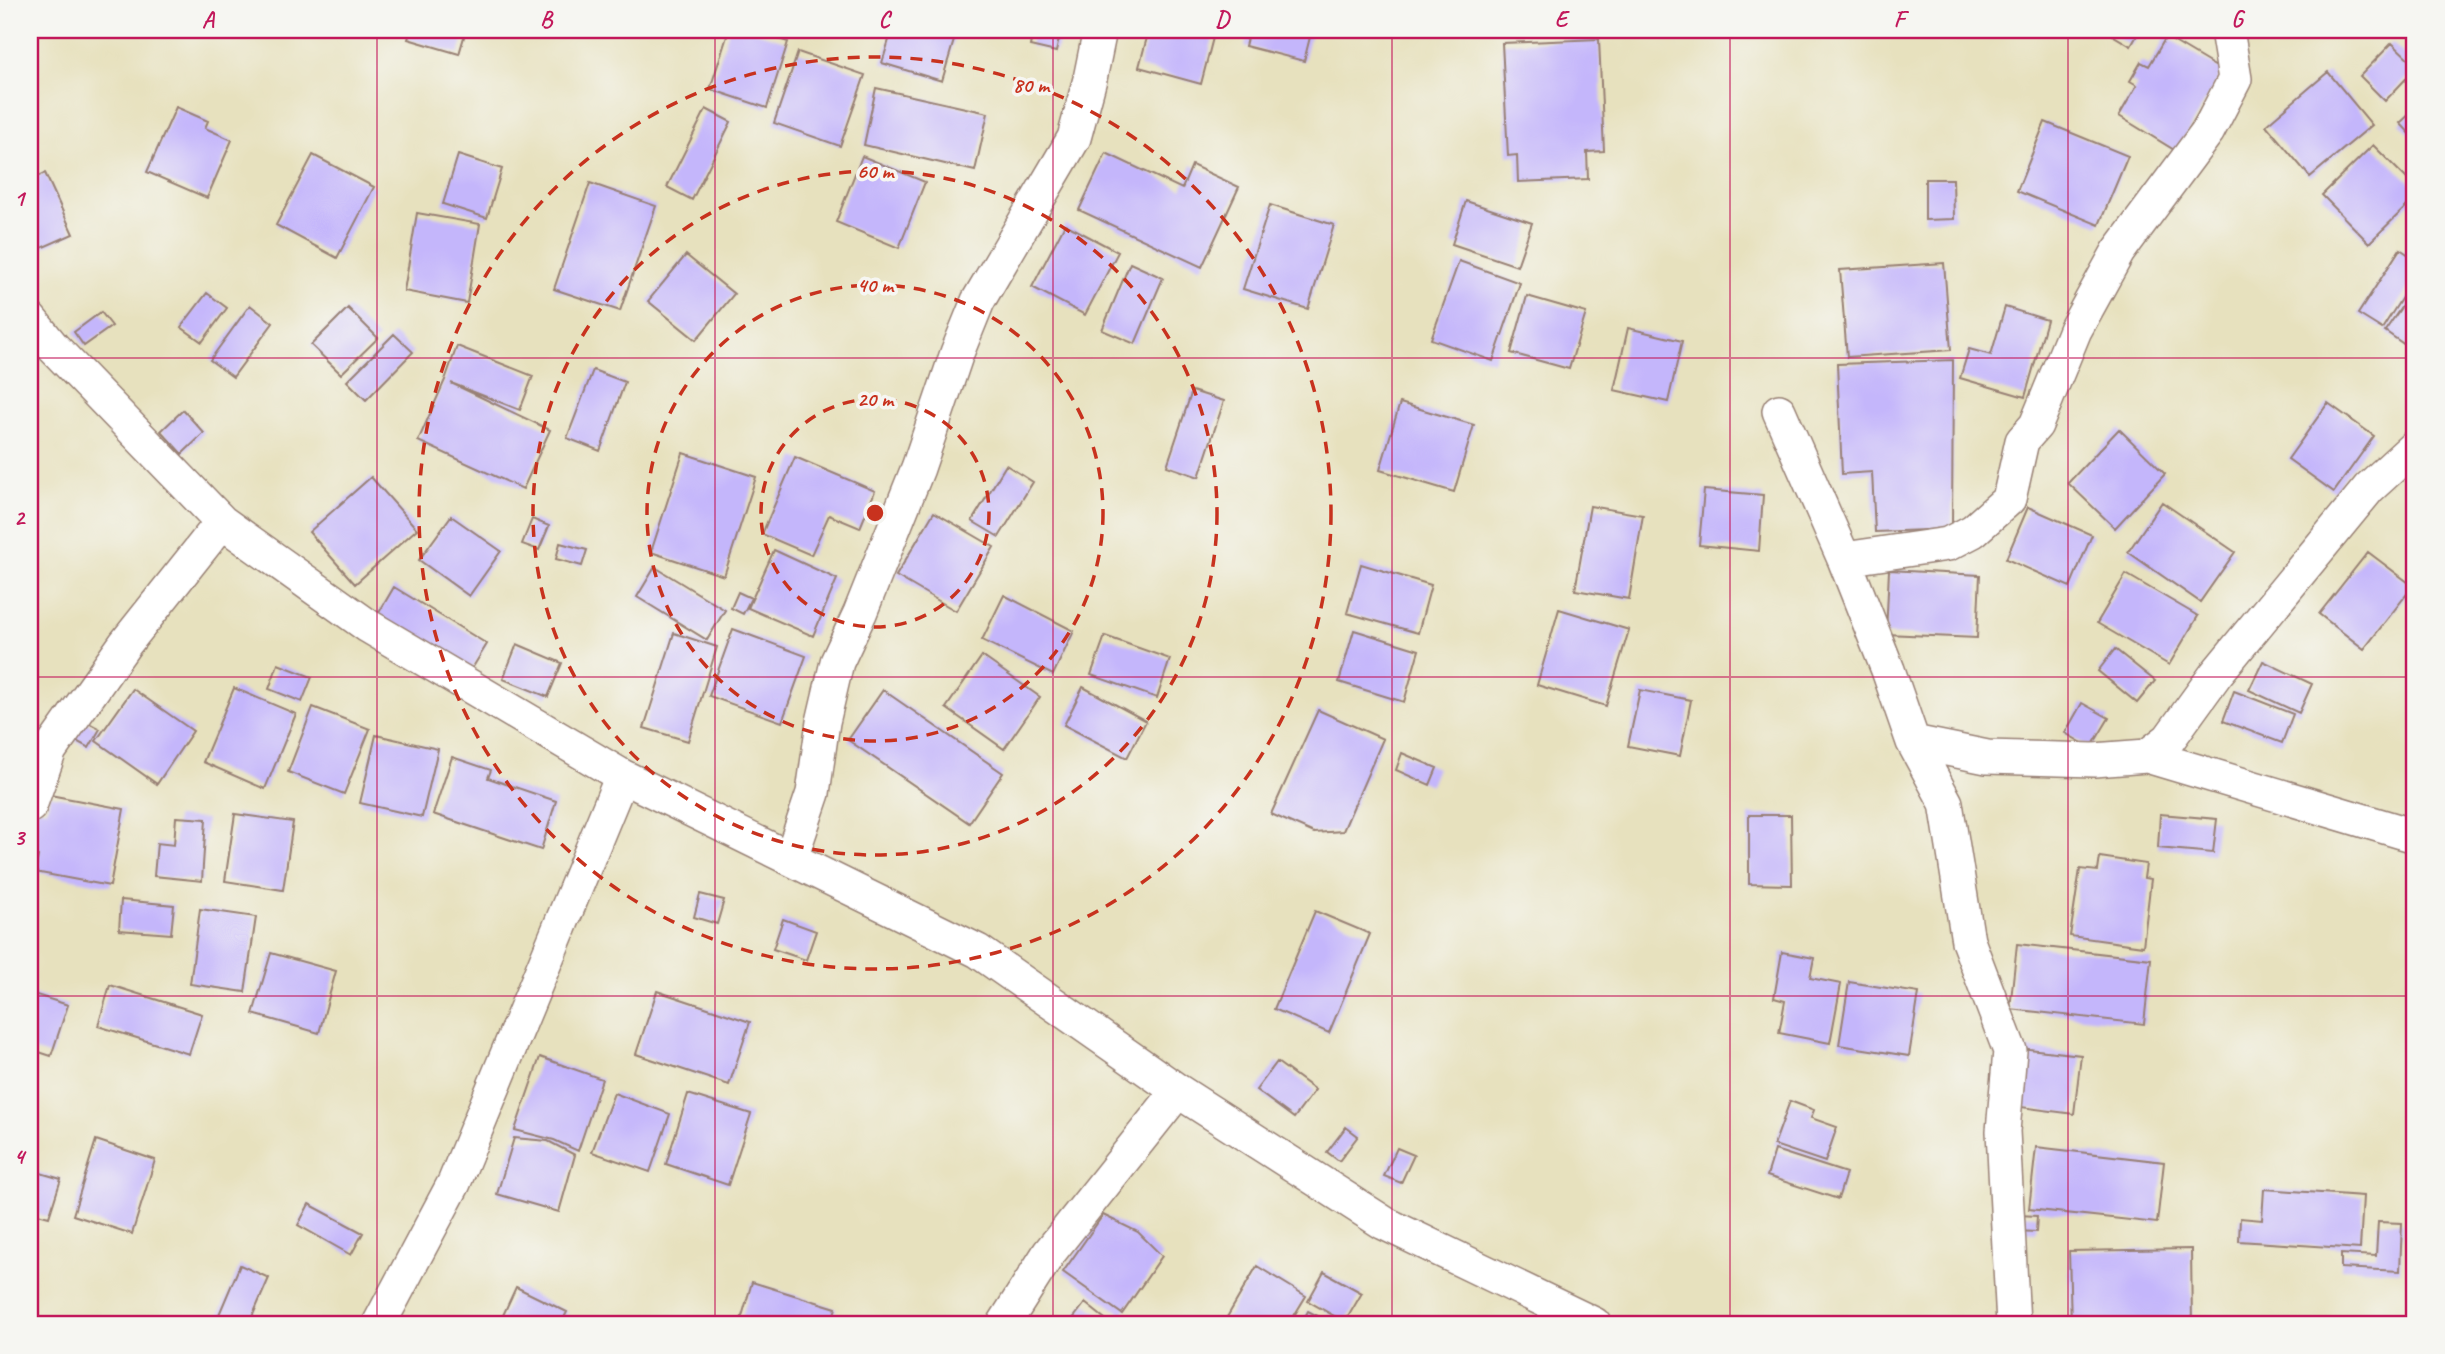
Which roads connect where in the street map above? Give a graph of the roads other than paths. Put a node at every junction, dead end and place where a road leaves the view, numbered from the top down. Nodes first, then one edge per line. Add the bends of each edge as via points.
1 (1100, 30) edge
2 (2227, 30) edge
3 (30, 319) edge
4 (1779, 411) dead end
5 (2415, 446) edge
6 (222, 522) junction
7 (1844, 559) junction
8 (1913, 741) junction
9 (2147, 756) junction
10 (40, 759) edge
11 (622, 776) junction
12 (30, 806) edge
13 (2415, 836) edge
14 (791, 858) junction
15 (1178, 1091) junction
16 (379, 1324) edge
17 (1004, 1324) edge
18 (1594, 1324) edge
19 (2013, 1324) edge

1 - 14 street via 1074,138 978,301 918,468 837,662 813,793
2 - 7 street via 2235,79 2208,131 2118,253 2074,330 2036,425 2022,441 2009,499 1973,531 1948,544
3 - 6 street
4 - 7 street
5 - 9 street via 2369,488 2216,674 2169,739
6 - 10 street
6 - 11 street via 368,626
7 - 8 street
8 - 9 street via 1987,757 2094,760
8 - 19 street via 1945,803 1968,941 2010,1051 2004,1130
9 - 13 street
10 - 12 street
11 - 14 street
11 - 16 street via 454,1183
14 - 15 street via 978,951
15 - 17 street via 1049,1253
15 - 18 street via 1384,1223

